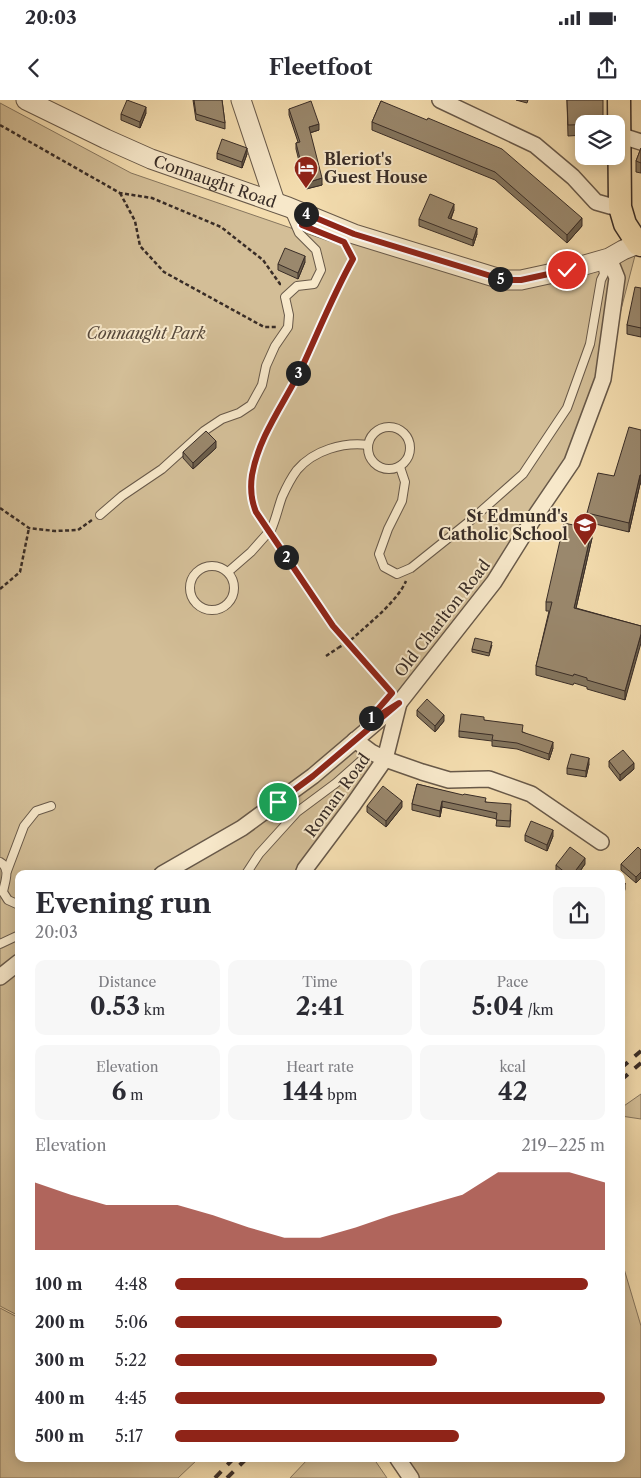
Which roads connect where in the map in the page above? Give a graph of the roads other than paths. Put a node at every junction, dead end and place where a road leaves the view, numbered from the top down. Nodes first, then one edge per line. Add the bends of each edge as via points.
1 (26, 100) edge
2 (241, 100) edge
3 (440, 100) edge
4 (619, 100) edge
5 (619, 115) edge
6 (625, 137) edge
7 (641, 142) edge
8 (619, 165) edge
9 (281, 204) junction
10 (620, 207) junction
11 (640, 245) edge
12 (605, 259) junction
13 (368, 445) junction
14 (400, 467) junction
15 (100, 515) road end
16 (228, 572) junction
17 (395, 698) junction
18 (355, 740) junction
19 (371, 752) junction
20 (385, 759) junction
21 (50, 806) dead end
22 (601, 842) dead end
23 (0, 862) edge
24 (169, 870) edge
25 (249, 870) edge
26 (305, 870) edge
27 (7, 871) junction
28 (15, 904) edge
29 (15, 937) edge
30 (0, 944) edge
31 (15, 965) edge
32 (0, 977) edge
33 (400, 1462) edge
34 (411, 1478) edge

1 - 9 street, Connaught Road via 152,159
2 - 9 street
3 - 10 street via 535,145 573,177 596,202
4 - 5 main road
6 - 7 street
8 - 10 main road
9 - 12 street, Connaught Road via 354,234 504,280 521,280
9 - 15 lane via 299,233 316,250 322,270 314,284 297,286 285,298 288,328 266,366 262,385 251,405 222,418 204,431 162,469
10 - 11 main road via 625,224
11 - 12 street, Connaught Road
12 - 14 lane via 590,344 567,408 523,474 472,520 411,568 397,574 384,567 379,554 402,501 405,482
12 - 17 street, Old Charlton Road via 617,278 602,379 572,462 494,582
13 - 14 lane via 370,458 380,468
13 - 14 lane via 381,428 402,430 411,449 406,462
13 - 16 lane via 345,444 315,456 298,468 268,531
16 - 16 lane via 234,592 231,599 220,608 199,606 191,594 191,580 200,568 215,565
17 - 18 street, Old Charlton Road
17 - 20 street, Roman Road
18 - 19 street
18 - 24 street, Old Charlton Road via 313,776 242,828
19 - 20 street
19 - 25 lane via 336,784 297,812
20 - 22 street via 449,780 489,779 531,794
20 - 26 street, Roman Road
21 - 27 lane via 36,811 24,826
23 - 27 lane
27 - 28 lane via 3,892
29 - 30 lane
31 - 32 street
33 - 34 street

